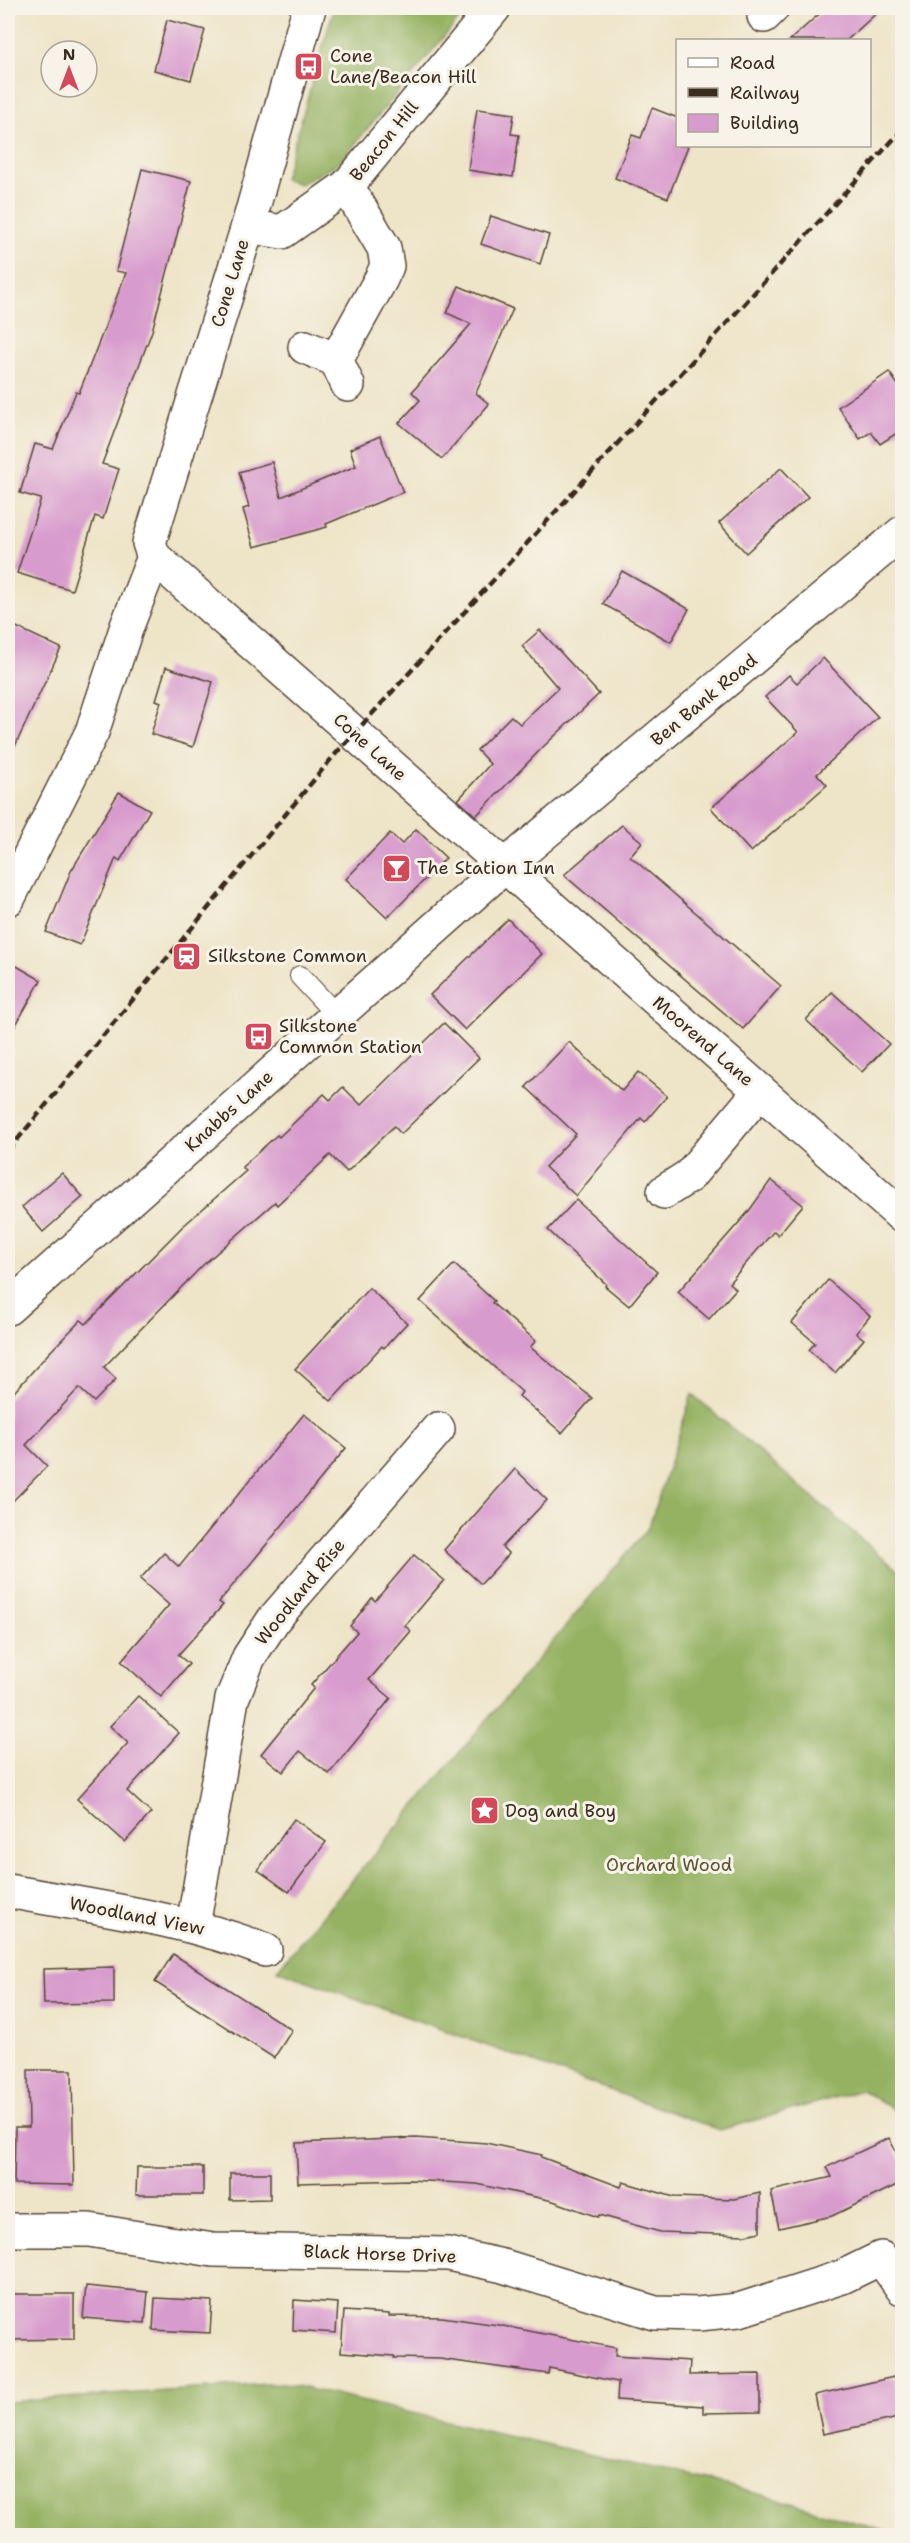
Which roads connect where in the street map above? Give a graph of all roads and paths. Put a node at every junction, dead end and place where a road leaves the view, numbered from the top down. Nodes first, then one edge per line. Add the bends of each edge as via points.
1 (309, 8) edge
2 (494, 8) edge
3 (346, 186) junction
4 (248, 226) junction
5 (305, 346) dead end
6 (903, 533) edge
7 (154, 557) junction
8 (505, 866) junction
9 (8, 899) edge
10 (300, 976) dead end
11 (337, 1016) junction
12 (760, 1091) junction
13 (664, 1192) dead end
14 (903, 1216) edge
15 (8, 1308) edge
16 (438, 1429) dead end
17 (8, 1891) edge
18 (193, 1926) junction
19 (265, 1950) dead end
20 (8, 2230) edge
21 (892, 2251) edge
22 (903, 2288) edge

1 - 4 street, Cone Lane
2 - 3 street, Beacon Hill
3 - 4 street, Beacon Hill via 282,232
3 - 5 street via 384,248 387,266 342,372
4 - 7 street, Cone Lane via 149,543
6 - 8 street, Ben Bank Road
7 - 8 street, Cone Lane
7 - 9 street, Cone Lane via 92,732
8 - 11 street, Knabbs Lane
8 - 12 street, Moorend Lane
10 - 11 lane
11 - 15 street, Knabbs Lane
12 - 13 street via 689,1176
12 - 14 street, Moorend Lane
16 - 18 street, Woodland Rise via 274,1619 249,1657 232,1699
17 - 18 street, Woodland View
18 - 19 street, Woodland View
20 - 21 street, Black Horse Drive via 89,2230 213,2250 448,2254 503,2266 655,2313 739,2310 842,2277
21 - 22 street, Black Horse Drive

